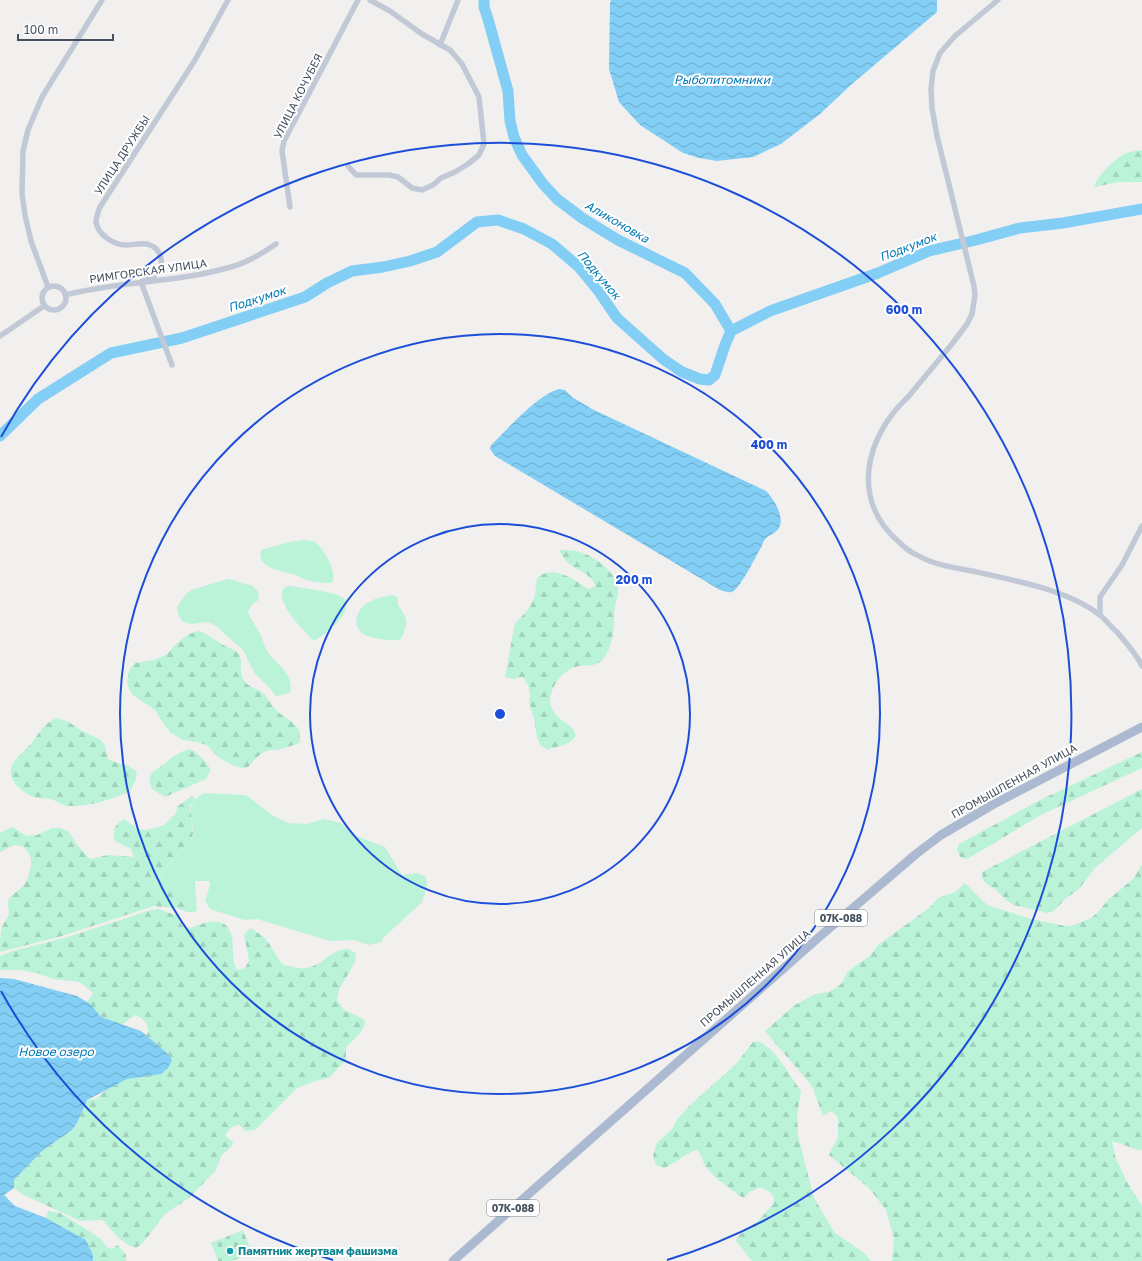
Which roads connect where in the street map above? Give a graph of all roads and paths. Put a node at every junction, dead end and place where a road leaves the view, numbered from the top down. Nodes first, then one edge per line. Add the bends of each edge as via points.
1 (102, 0) edge
2 (228, 0) edge
3 (358, 0) edge
4 (370, 0) edge
5 (458, 0) edge
6 (998, 0) edge
7 (440, 45) junction
8 (348, 166) dead end
9 (290, 207) dead end
10 (276, 244) dead end
11 (141, 282) junction
12 (48, 287) junction
13 (65, 295) junction
14 (44, 306) junction
15 (0, 336) edge
16 (172, 364) dead end
17 (1142, 526) edge
18 (1100, 615) junction
19 (1142, 666) edge
20 (1142, 727) edge
21 (453, 1261) edge

1 - 12 street via 42,97 28,130 23,151 22,193 25,215 31,241
2 - 11 street, УЛИЦА ДРУЖБЫ via 195,60 100,207 97,216 96,223 100,232 115,243 149,244 156,248 161,256 162,265 157,274
3 - 9 street, УЛИЦА КОЧУБЕЯ via 284,141 282,151
4 - 7 street
5 - 7 street
6 - 18 street via 940,53 933,71 931,89 937,136 970,263 975,295 972,314 952,344 891,416 874,447 869,464 869,493 879,521 908,550 919,556 941,564 1053,591
7 - 8 street via 450,50 462,64 478,97 484,144 479,155 422,190 412,188 398,177 356,175
10 - 11 street, РИМГОРСКАЯ УЛИЦА via 257,256 228,268 168,280
11 - 13 street, РИМГОРСКАЯ УЛИЦА
11 - 16 street
12 - 13 street via 59,287
12 - 14 street via 42,296
13 - 14 street via 64,303 59,309 51,310
14 - 15 street
17 - 18 street via 1122,565 1100,597
18 - 19 street via 1126,642
20 - 21 main road, ПРОМЫШЛЕННАЯ УЛИЦА / 07К-088 via 992,805 941,835 916,854

